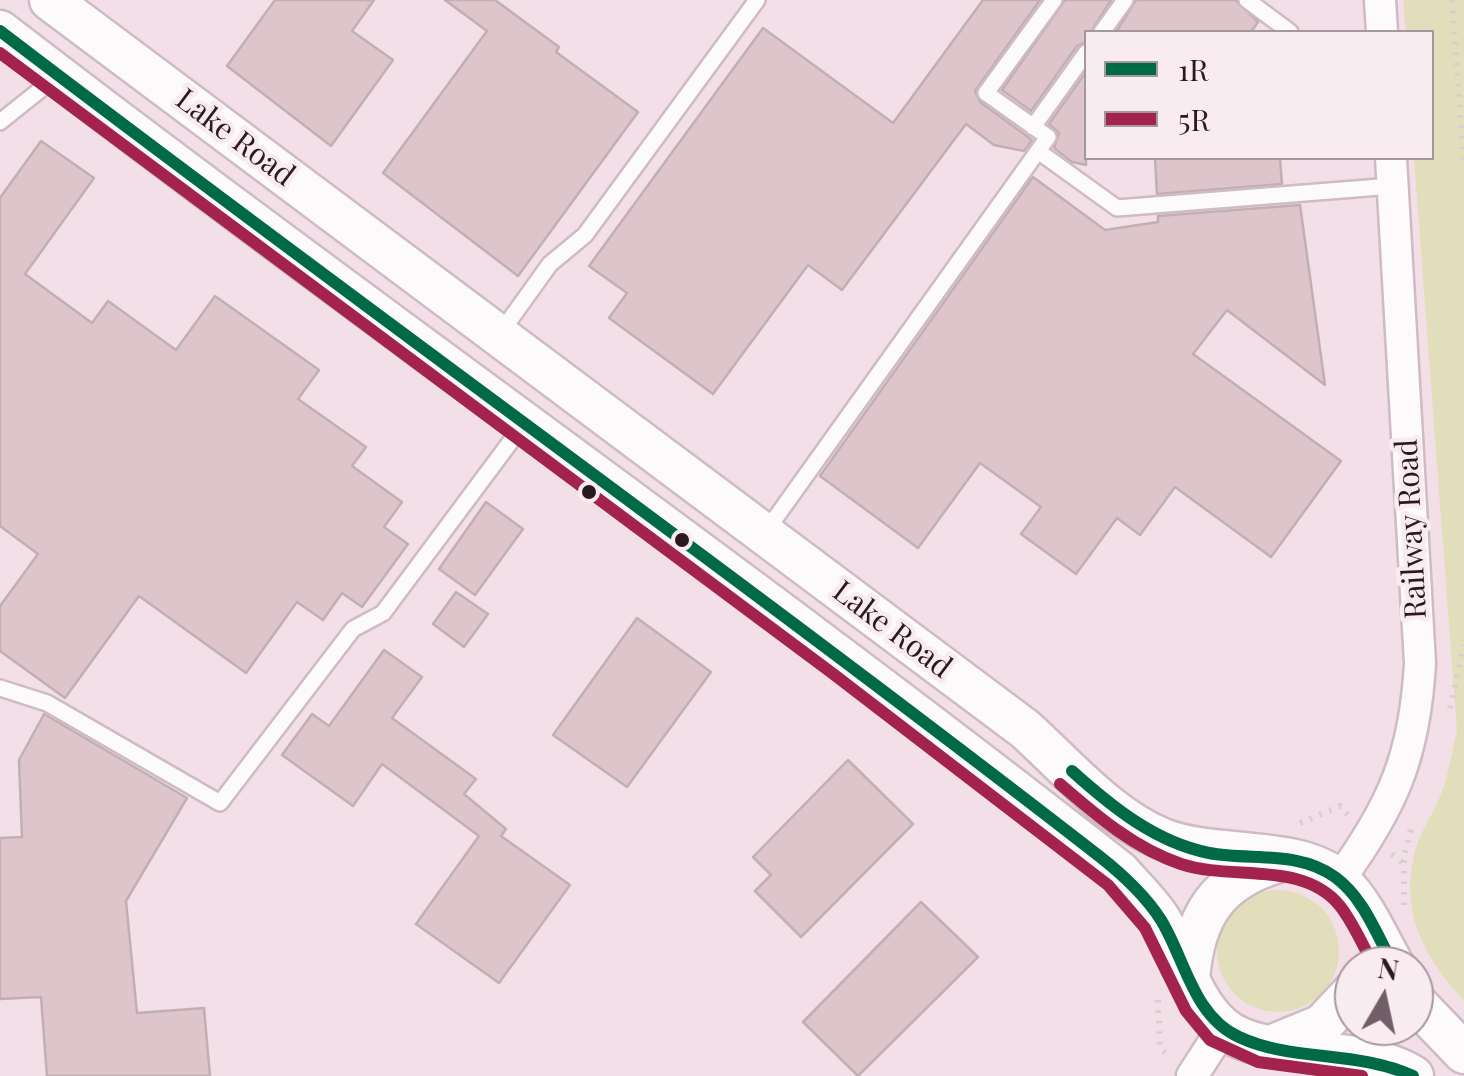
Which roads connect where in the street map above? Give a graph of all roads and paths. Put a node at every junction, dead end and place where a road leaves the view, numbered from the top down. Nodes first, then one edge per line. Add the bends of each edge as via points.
1 (50, 0) edge
2 (757, 0) edge
3 (1054, 0) edge
4 (1125, 0) edge
5 (1247, 0) edge
6 (1380, 0) edge
7 (1452, 0) edge
8 (1103, 30) edge
9 (1287, 30) edge
10 (1382, 30) edge
11 (0, 31) edge
12 (1084, 56) edge
13 (58, 76) junction
14 (0, 122) edge
15 (1033, 127) junction
16 (1038, 151) junction
17 (1464, 164) edge
18 (1391, 172) edge
19 (507, 341) junction
20 (524, 424) junction
21 (653, 518) junction
22 (764, 534) junction
23 (1464, 646) edge
24 (0, 688) edge
25 (1448, 718) dead end
26 (1345, 812) dead end
27 (1416, 814) dead end
28 (1286, 842) junction
29 (1396, 858) dead end
30 (1404, 864) junction
31 (1339, 880) junction
32 (1388, 922) junction
33 (1374, 946) edge
34 (1391, 946) edge
35 (1172, 984) junction
36 (1334, 1012) edge
37 (1434, 1022) edge
38 (1222, 1028) junction
39 (1270, 1046) junction
40 (1464, 1053) edge
41 (1167, 1056) dead end
42 (1192, 1076) edge
43 (1412, 1076) edge

1 - 19 main road, Lake Road
2 - 19 lane via 584,235 550,264
3 - 15 lane via 986,93
4 - 8 lane
5 - 9 lane
6 - 10 street
7 - 17 path
11 - 13 main road, Lake Road
12 - 15 lane
13 - 14 lane
13 - 20 main road, Lake Road
15 - 16 lane via 1048,137
16 - 18 lane via 1117,208
16 - 22 lane
18 - 31 street, Railway Road via 1420,663 1417,721 1380,824
19 - 21 main road, Lake Road via 497,369 624,468
19 - 22 main road, Lake Road
20 - 21 main road, Lake Road
20 - 24 lane via 384,613 353,629 220,803 47,703
21 - 35 main road, Lake Road via 1120,872 1158,915
22 - 28 main road, Lake Road via 1025,729 1132,822 1210,853
23 - 25 path
26 - 28 path via 1340,806
27 - 30 path
28 - 31 main road, Lake Road
28 - 35 main road via 1210,901
29 - 30 path
30 - 32 path
31 - 32 main road
32 - 33 main road
32 - 34 main road
35 - 38 main road, Lake Road
35 - 41 path via 1160,1048
36 - 39 main road via 1322,1025
37 - 40 main road
38 - 39 main road
38 - 42 street
39 - 43 main road via 1355,1054

